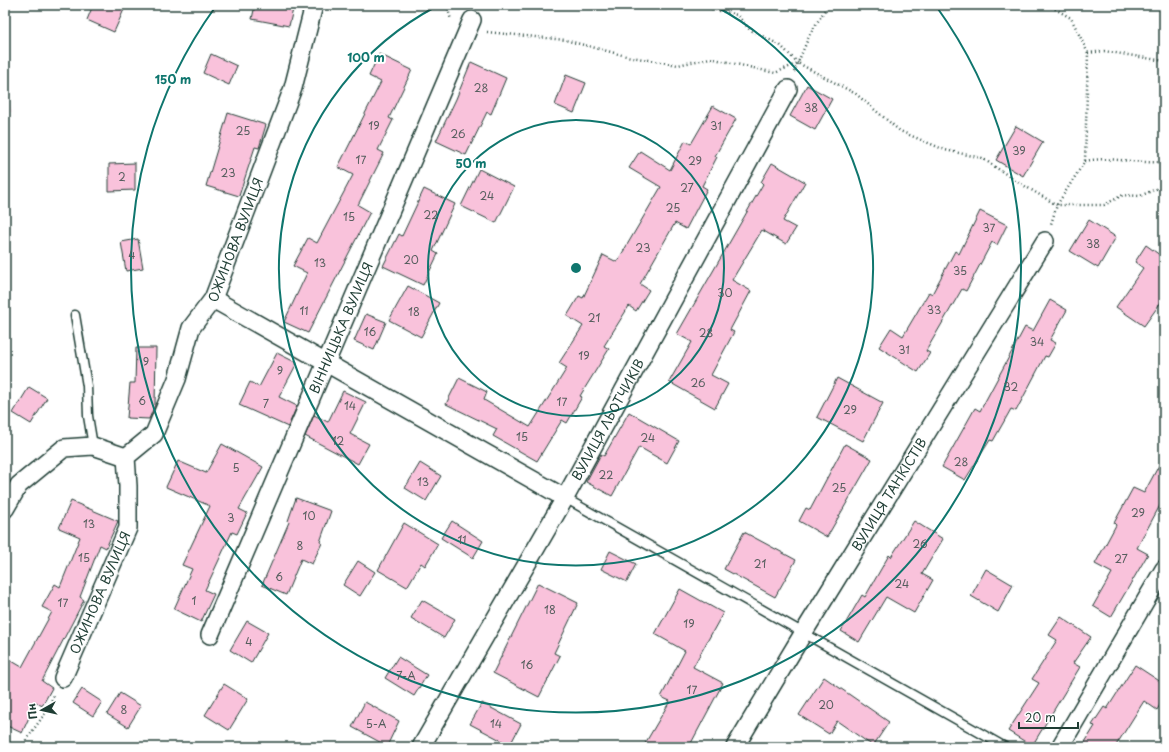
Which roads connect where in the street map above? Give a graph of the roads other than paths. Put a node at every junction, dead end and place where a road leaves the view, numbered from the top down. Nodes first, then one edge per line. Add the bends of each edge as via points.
1 (314, 5) edge
2 (472, 20) dead end
3 (788, 89) road end
4 (1045, 241) road end
5 (213, 299) junction
6 (75, 315) dead end
7 (327, 362) junction
8 (93, 446) junction
9 (126, 457) junction
10 (565, 498) junction
11 (5, 509) edge
12 (1164, 569) edge
13 (804, 632) junction
14 (210, 635) dead end
15 (63, 678) road end
16 (421, 747) edge
17 (735, 747) edge
18 (1005, 747) edge
19 (1060, 747) edge

1 - 5 street, ОЖИНОВА ВУЛИЦЯ via 292,88
2 - 7 street, ВІННИЦЬКА ВУЛИЦЯ
3 - 10 street, ВУЛИЦЯ ЛЬОТЧИКІВ
4 - 13 street, ВУЛИЦЯ ТАНКІСТІВ
5 - 7 street
5 - 9 street, ОЖИНОВА ВУЛИЦЯ via 191,328 176,379 154,434
6 - 8 lane via 87,386
7 - 10 street
7 - 14 street, ВІННИЦЬКА ВУЛИЦЯ
8 - 9 street
8 - 11 street via 64,448 19,485
9 - 15 street, ОЖИНОВА ВУЛИЦЯ via 128,528
10 - 13 lane
10 - 16 street, ВУЛИЦЯ ЛЬОТЧИКІВ
12 - 19 street
13 - 17 street, ВУЛИЦЯ ТАНКІСТІВ
13 - 18 lane

